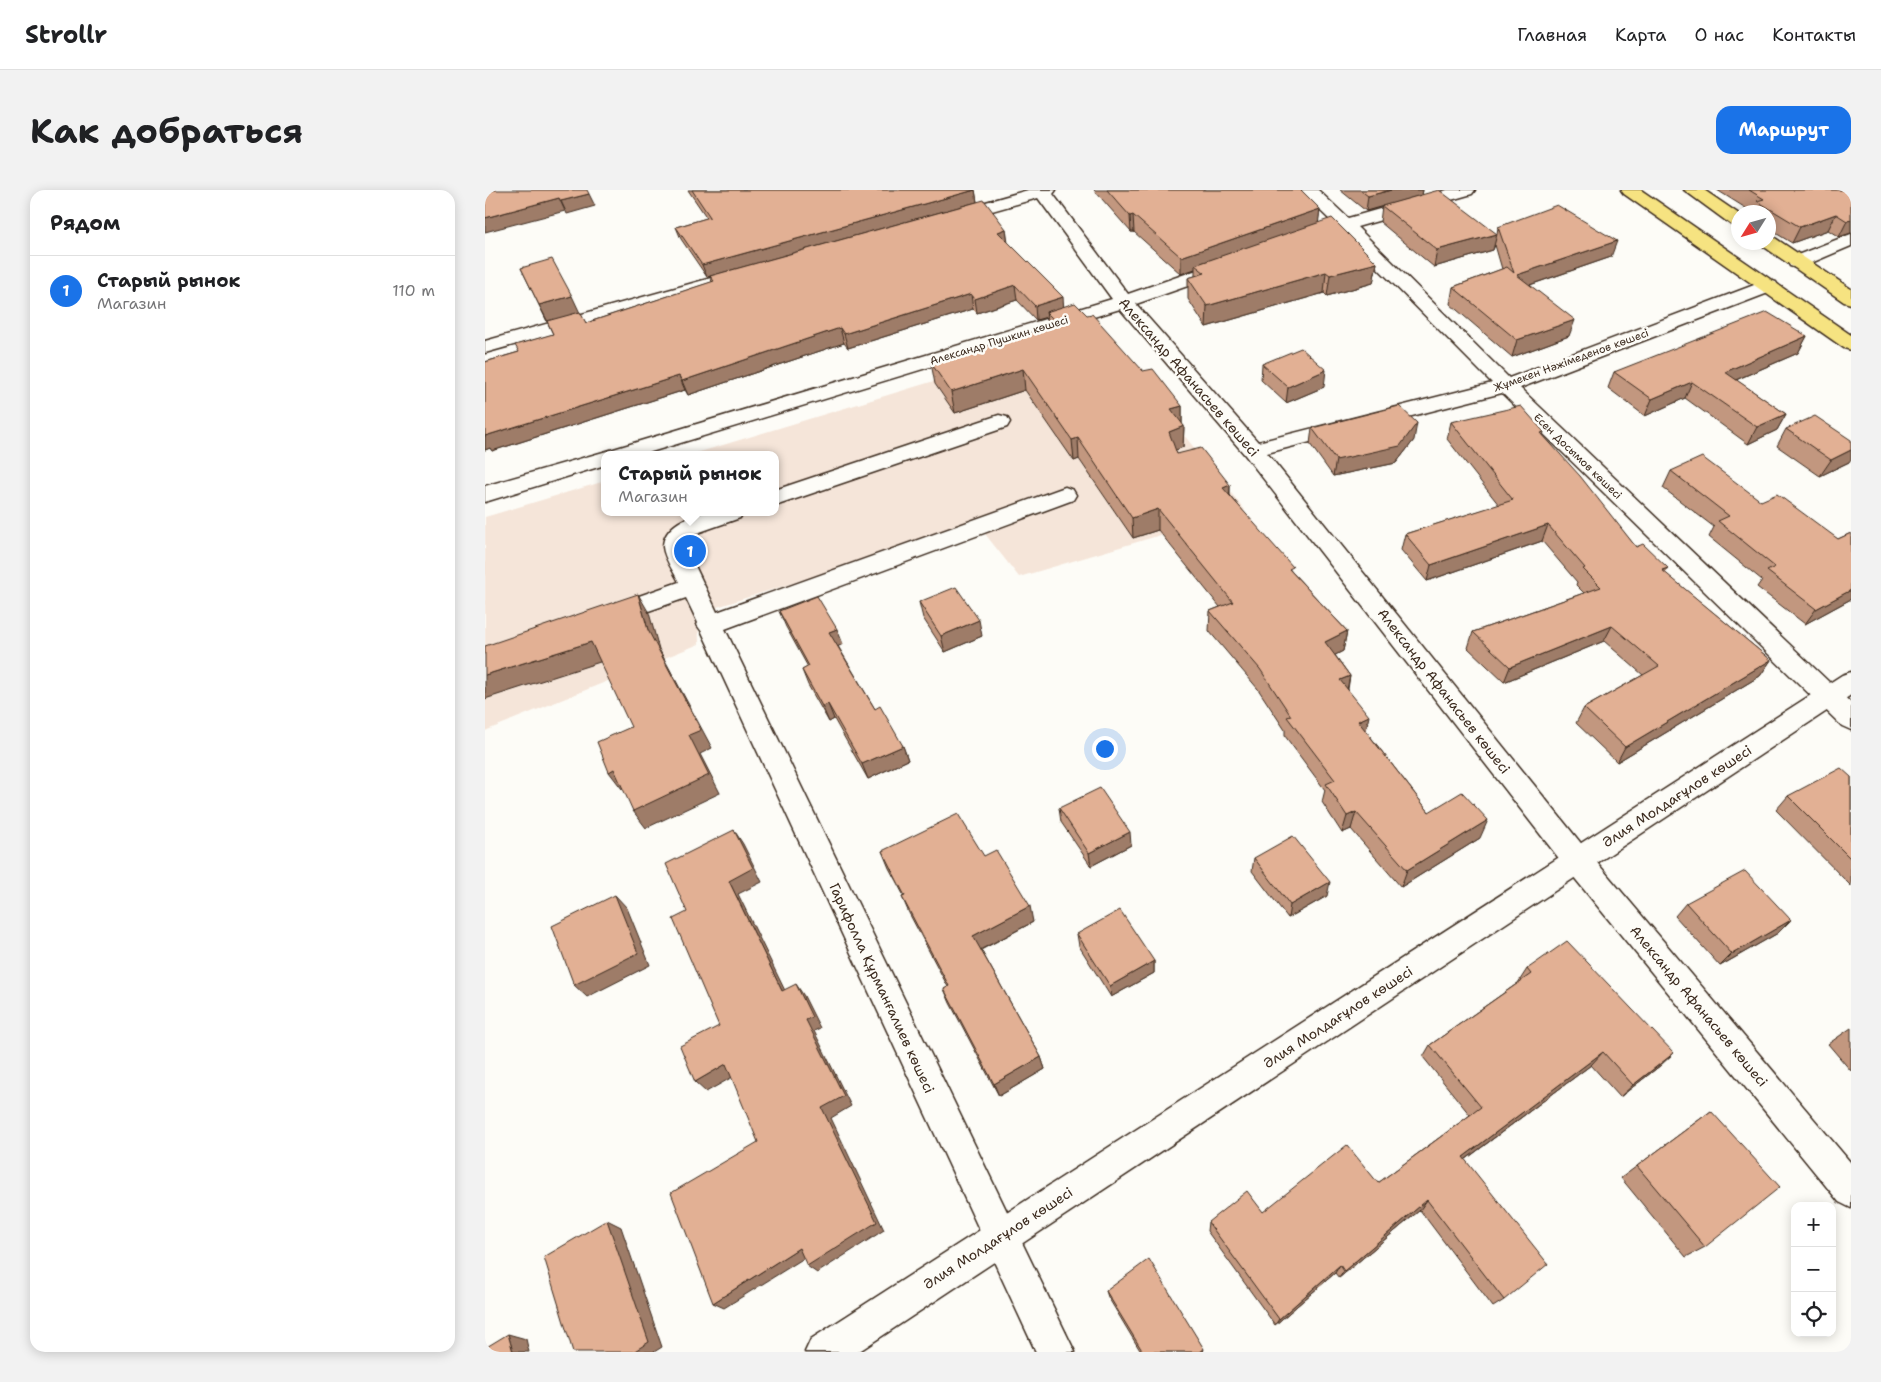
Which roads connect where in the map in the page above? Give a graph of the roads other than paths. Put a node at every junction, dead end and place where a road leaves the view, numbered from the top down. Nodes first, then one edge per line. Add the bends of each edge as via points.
1 (1308, 190) edge
2 (1466, 190) edge
3 (1630, 190) edge
4 (1693, 190) edge
5 (1043, 191) edge
6 (1731, 216) edge
7 (937, 221) edge
8 (1345, 225) junction
9 (1851, 239) edge
10 (1290, 244) edge
11 (1776, 247) edge
12 (1244, 260) edge
13 (1797, 262) junction
14 (725, 280) edge
15 (1769, 286) junction
16 (1851, 298) edge
17 (1124, 302) junction
18 (1851, 344) edge
19 (485, 347) edge
20 (1506, 386) junction
21 (999, 422) dead end
22 (1253, 450) junction
23 (629, 451) edge
24 (601, 459) edge
25 (485, 494) edge
26 (1065, 495) dead end
27 (779, 497) edge
28 (721, 516) edge
29 (692, 587) junction
30 (588, 622) edge
31 (709, 625) junction
32 (1844, 699) edge
33 (1578, 861) junction
34 (1851, 1190) edge
35 (1000, 1236) junction
36 (824, 1352) edge
37 (1056, 1352) edge

1 - 8 street, Есен Досымов көшесі
2 - 8 street
3 - 15 main road
4 - 6 main road
5 - 7 street
5 - 17 street, Александр Афанасьев көшесі
8 - 10 street
8 - 20 street, Есен Досымов көшесі
9 - 13 street
11 - 13 main road
12 - 17 street, Александр Пушкин көшесі
13 - 16 main road
14 - 19 street
15 - 18 main road
15 - 20 street, Жұмекен Нәжімеденов көшесі
17 - 22 street, Александр Афанасьев көшесі
17 - 23 street, Александр Пушкин көшесі
20 - 22 street, Жұмекен Нәжімеденов көшесі
20 - 32 street, Есен Досымов көшесі
21 - 27 street
22 - 33 street, Александр Афанасьев көшесі
24 - 25 street
26 - 31 street
28 - 29 street, Гарифолла Құрманғалиев көшесі via 689,527 676,537 675,549
29 - 30 street
29 - 31 street, Гарифолла Құрманғалиев көшесі
31 - 35 street, Гарифолла Құрманғалиев көшесі
32 - 33 street, Әлия Молдағұлов көшесі
33 - 34 street, Александр Афанасьев көшесі
33 - 35 street, Әлия Молдағұлов көшесі
35 - 36 street, Әлия Молдағұлов көшесі
35 - 37 street, Гарифолла Құрманғалиев көшесі

